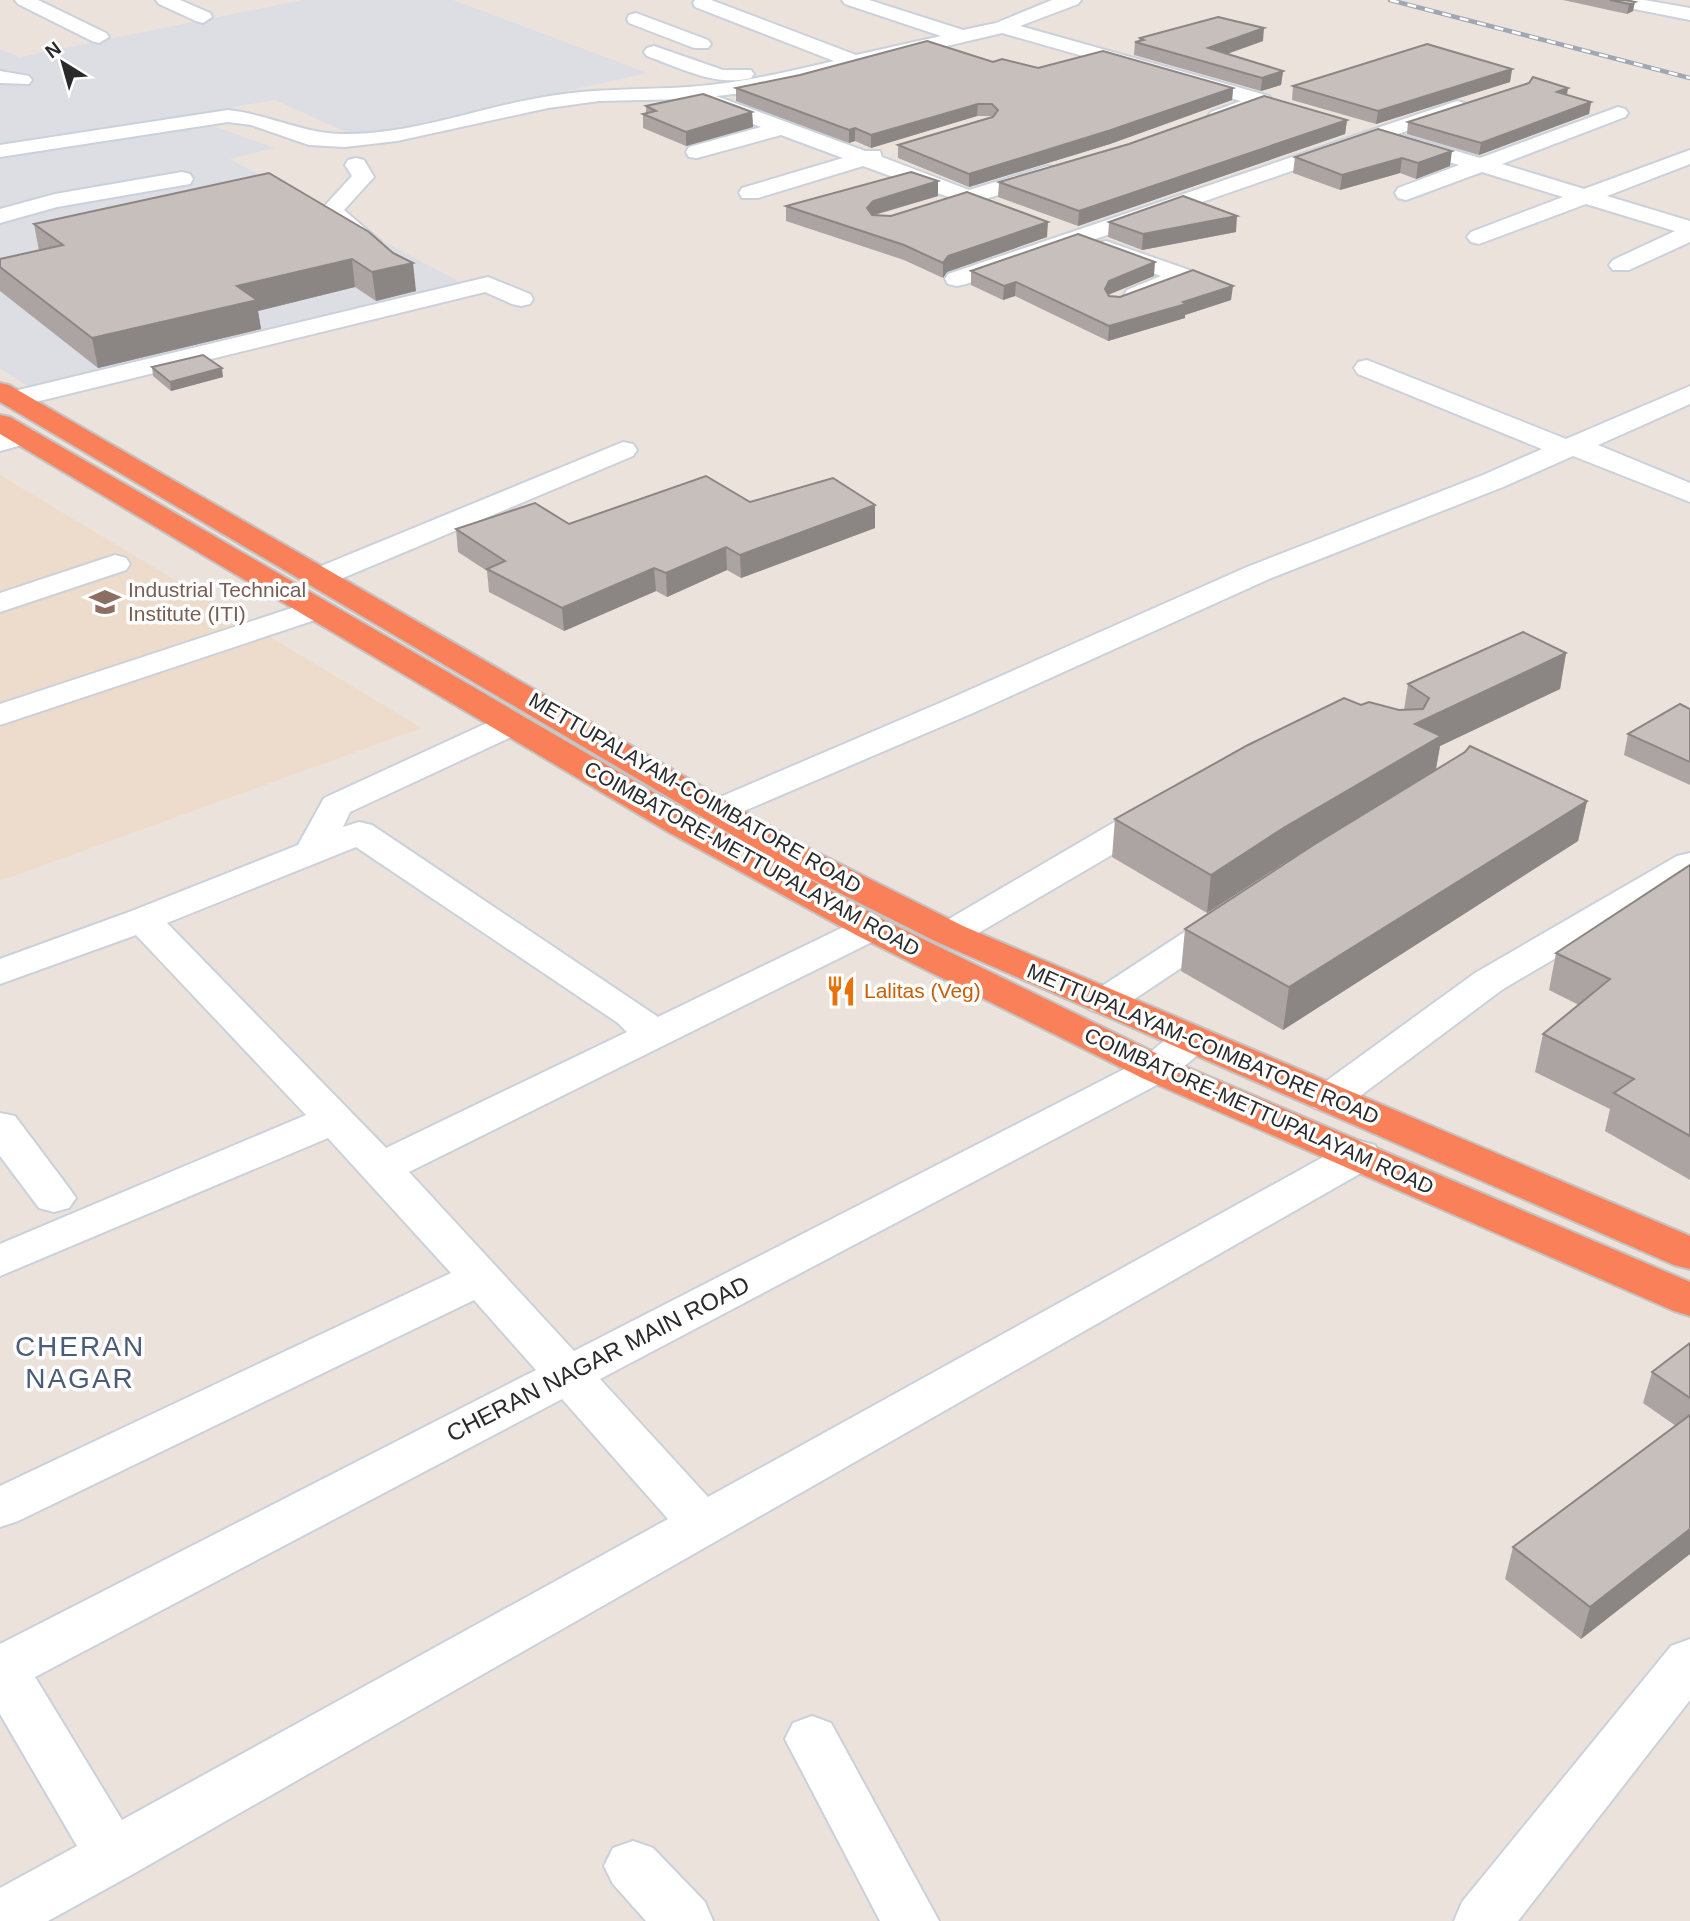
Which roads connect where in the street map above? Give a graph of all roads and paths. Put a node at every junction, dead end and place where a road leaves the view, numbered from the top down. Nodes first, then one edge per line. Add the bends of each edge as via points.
1 (25, 0) edge
2 (165, 0) edge
3 (851, 0) edge
4 (1023, 0) edge
5 (1072, 0) edge
6 (1614, 0) edge
7 (702, 3) dead end
8 (0, 5) edge
9 (1048, 7) junction
10 (1690, 14) edge
11 (203, 17) dead end
12 (636, 19) dead end
13 (1002, 27) junction
14 (958, 36) junction
15 (99, 37) dead end
16 (1137, 43) edge
17 (764, 47) dead end
18 (654, 52) dead end
19 (1098, 54) junction
20 (800, 61) junction
21 (853, 61) junction
22 (765, 69) junction
23 (821, 69) junction
24 (0, 77) edge
25 (22, 80) dead end
26 (689, 93) junction
27 (1478, 100) edge
28 (1618, 113) dead end
29 (1338, 122) edge
30 (1197, 123) edge
31 (782, 128) junction
32 (1376, 134) junction
33 (904, 147) edge
34 (0, 151) edge
35 (697, 152) dead end
36 (1690, 156) edge
37 (864, 159) junction
38 (356, 164) dead end
39 (1481, 165) junction
40 (1069, 166) edge
41 (181, 179) dead end
42 (750, 193) dead end
43 (1406, 193) dead end
44 (1585, 197) junction
45 (968, 198) junction
46 (931, 208) edge
47 (1005, 211) edge
48 (0, 216) edge
49 (1041, 224) edge
50 (1690, 230) edge
51 (1077, 237) junction
52 (1479, 237) dead end
53 (388, 258) edge
54 (1621, 265) dead end
55 (417, 279) dead end
56 (957, 279) dead end
57 (446, 295) junction
58 (521, 299) dead end
59 (1118, 302) edge
60 (1367, 368) dead end
61 (1690, 394) edge
62 (8, 418) edge
63 (1571, 447) junction
64 (623, 450) dead end
65 (1690, 493) edge
66 (115, 564) dead end
67 (307, 593) junction
68 (0, 603) edge
69 (0, 687) edge
70 (0, 715) edge
71 (512, 724) junction
72 (1187, 796) edge
73 (718, 810) junction
74 (313, 851) junction
75 (1690, 864) edge
76 (1250, 905) edge
77 (142, 920) junction
78 (870, 928) junction
79 (950, 934) junction
80 (0, 972) edge
81 (1104, 1002) junction
82 (654, 1034) junction
83 (1191, 1040) junction
84 (1156, 1069) junction
85 (1329, 1099) junction
86 (334, 1119) junction
87 (0, 1126) edge
88 (1360, 1155) junction
89 (381, 1168) junction
90 (54, 1198) dead end
91 (1690, 1254) edge
92 (0, 1261) edge
93 (481, 1278) junction
94 (1690, 1300) edge
95 (567, 1375) junction
96 (0, 1508) edge
97 (703, 1524) junction
98 (1690, 1661) edge
99 (1, 1668) edge
100 (811, 1739) dead end
101 (113, 1856) junction
102 (634, 1866) dead end
103 (0, 1918) edge
104 (684, 1921) edge
105 (909, 1921) edge
106 (1483, 1921) edge

1 - 8 street
1 - 15 street
2 - 11 street
3 - 14 street
4 - 9 street
5 - 9 street
6 - 10 street
7 - 21 street
9 - 13 street
12 - 22 street
13 - 14 street
13 - 19 street
14 - 21 street
16 - 19 street
17 - 20 street
18 - 22 street via 721,76
19 - 30 street via 1275,101
20 - 22 street
20 - 23 street
21 - 23 street
23 - 26 street via 751,86
24 - 25 street
26 - 31 street
26 - 34 street via 599,95 548,102 397,135 345,141 309,139 255,119 228,116
27 - 32 street
28 - 39 street
29 - 32 street
31 - 35 street
31 - 37 street
32 - 39 street
32 - 51 street
33 - 37 street
36 - 44 street
37 - 42 street
37 - 45 street
38 - 53 street via 363,177 331,211
39 - 43 street
39 - 44 street
40 - 45 street
41 - 48 street via 55,201
44 - 50 street
44 - 52 street
45 - 46 street
45 - 47 street
49 - 51 street
50 - 54 street
51 - 56 street
51 - 59 street via 1183,276
55 - 57 street
57 - 58 street via 488,284
57 - 62 street
60 - 63 street
61 - 63 street
62 - 67 highway, COIMBATORE-METTUPALAYAM ROAD
63 - 65 street
63 - 73 street via 1258,573
64 - 67 street
66 - 68 street
67 - 69 street
67 - 70 street
67 - 71 highway, COIMBATORE-METTUPALAYAM ROAD
67 - 73 highway, METTUPALAYAM-COIMBATORE ROAD
71 - 74 street via 336,805
71 - 78 highway, COIMBATORE-METTUPALAYAM ROAD
72 - 79 street
73 - 79 highway, METTUPALAYAM-COIMBATORE ROAD via 793,855
74 - 77 street
74 - 82 street via 359,833
75 - 85 street via 1489,981
76 - 81 street
77 - 80 street
77 - 86 street
78 - 82 street
78 - 84 highway, COIMBATORE-METTUPALAYAM ROAD
79 - 81 highway, METTUPALAYAM-COIMBATORE ROAD
81 - 83 highway, METTUPALAYAM-COIMBATORE ROAD
82 - 89 street
83 - 84 street, CHERAN NAGAR MAIN ROAD
83 - 85 highway, METTUPALAYAM-COIMBATORE ROAD
84 - 88 highway, COIMBATORE-METTUPALAYAM ROAD
84 - 95 street, CHERAN NAGAR MAIN ROAD
85 - 91 highway, METTUPALAYAM-COIMBATORE ROAD
86 - 89 street
86 - 92 street
87 - 90 street
88 - 94 highway, COIMBATORE-METTUPALAYAM ROAD
88 - 97 street
89 - 93 street
93 - 95 street
93 - 96 street
95 - 97 street
95 - 99 street, CHERAN NAGAR MAIN ROAD
97 - 101 street
98 - 106 street
99 - 101 street
100 - 105 street
101 - 103 street
102 - 104 street

